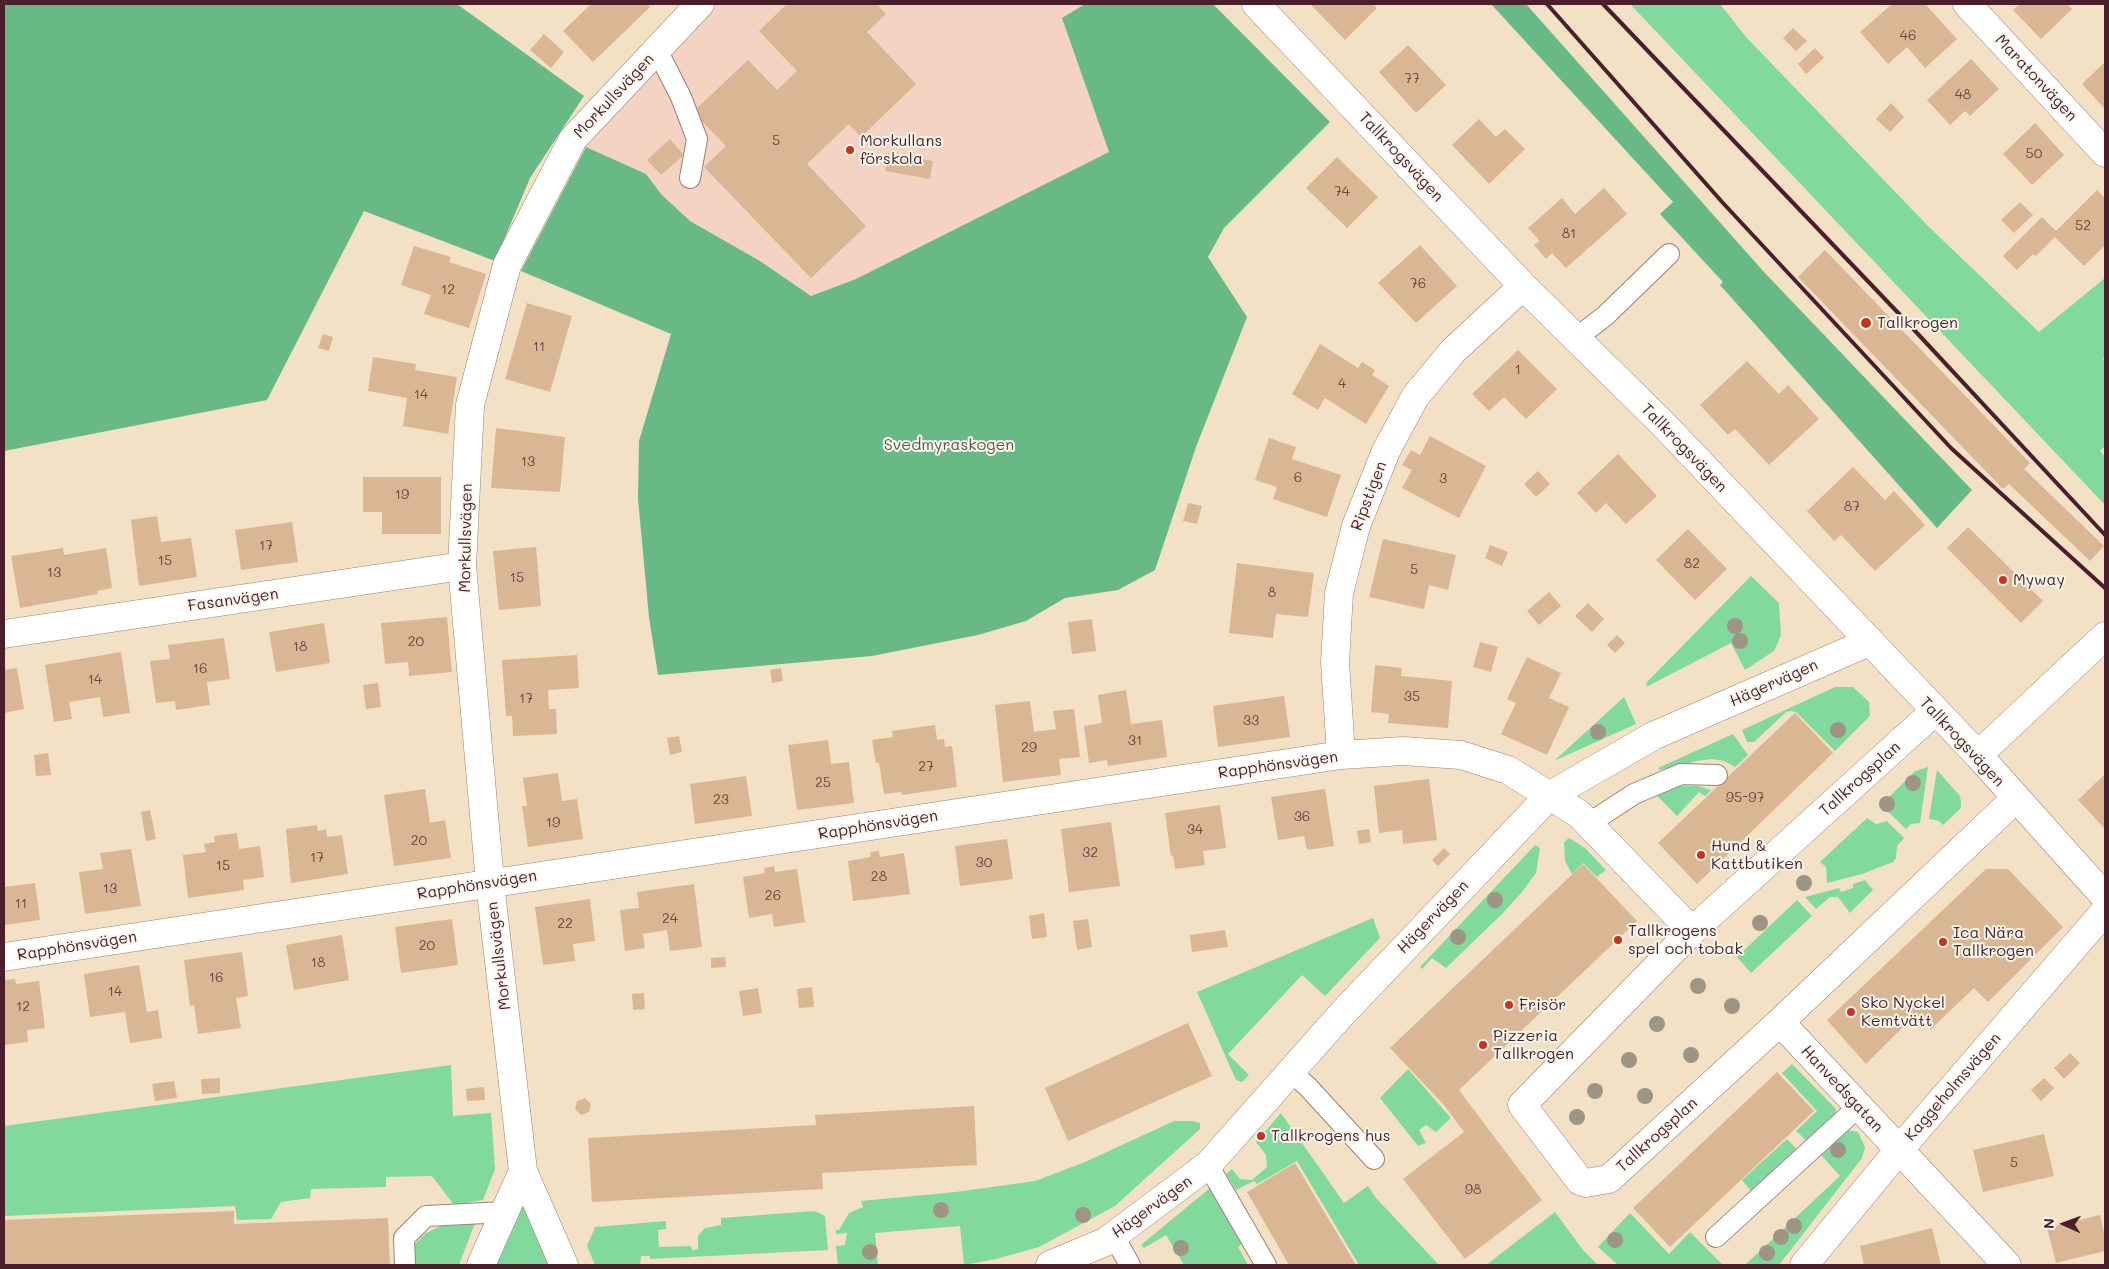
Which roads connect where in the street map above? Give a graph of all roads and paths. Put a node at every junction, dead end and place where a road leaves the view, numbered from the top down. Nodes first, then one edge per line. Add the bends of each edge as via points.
1 (700, 4) edge
2 (1256, 4) edge
3 (1967, 4) edge
4 (657, 50) junction
5 (2105, 153) edge
6 (690, 178) dead end
7 (1669, 254) dead end
8 (1523, 286) junction
9 (1575, 339) junction
10 (462, 566) junction
11 (4, 634) edge
12 (2105, 636) edge
13 (1869, 642) junction
14 (1935, 712) junction
15 (1341, 755) junction
16 (1978, 755) junction
17 (1717, 775) dead end
18 (1549, 796) junction
19 (2015, 799) junction
20 (1588, 824) junction
21 (490, 883) junction
22 (2105, 897) edge
23 (2105, 911) edge
24 (1692, 930) junction
25 (4, 957) edge
26 (1780, 1022) junction
27 (1290, 1071) junction
28 (1858, 1107) junction
29 (1899, 1150) junction
30 (1374, 1159) dead end
31 (1208, 1166) junction
32 (523, 1170) junction
33 (505, 1212) junction
34 (1113, 1235) junction
35 (1716, 1237) dead end
36 (405, 1265) edge
37 (481, 1265) edge
38 (564, 1265) edge
39 (1050, 1265) edge
40 (1130, 1265) edge
41 (1266, 1265) edge
42 (1804, 1265) edge
43 (2007, 1265) edge

1 - 4 street, Morkullsvägen
2 - 8 street, Tallkrogsvägen
3 - 5 street, Maratonvägen
4 - 6 lane via 682,97 697,139
4 - 10 street, Morkullsvägen via 573,139 507,265 470,405
7 - 9 lane via 1605,316
8 - 9 street, Tallkrogsvägen
8 - 15 street, Ripstigen via 1453,351 1416,397 1386,451 1356,526 1339,593 1335,662
9 - 13 street, Tallkrogsvägen via 1663,424
10 - 11 street, Fasanvägen
10 - 21 street, Morkullsvägen
12 - 16 street
13 - 14 street, Tallkrogsvägen
13 - 18 street, Hägervägen via 1653,736
14 - 16 street, Tallkrogsvägen
14 - 24 street, Tallkrogsplan
15 - 18 street, Rapphönsvägen via 1403,751 1461,755 1508,770
15 - 21 street, Rapphönsvägen
16 - 19 street, Tallkrogsvägen
17 - 20 lane via 1681,774 1634,794
18 - 20 street, Rapphönsvägen via 1579,814
18 - 27 street, Hägervägen
19 - 22 street, Tallkrogsvägen
19 - 26 street, Tallkrogsplan
20 - 24 street, Rapphönsvägen
21 - 25 street, Rapphönsvägen
21 - 32 street, Morkullsvägen
23 - 29 street, Kaggeholmsvägen
24 - 26 street, Tallkrogsplan via 1522,1105 1580,1181 1609,1179
26 - 28 street, Hanvedsgatan
27 - 30 lane
27 - 31 street, Hägervägen
28 - 29 street, Hanvedsgatan
28 - 35 lane
29 - 42 street, Kaggeholmsvägen
29 - 43 street, Hanvedsgatan
31 - 34 street, Hägervägen
31 - 41 lane
32 - 33 street, Morkullsvägen
32 - 38 street, Morkullsvägen
33 - 36 lane via 426,1216 404,1238
33 - 37 street, Morkullsvägen
34 - 39 street, Hägervägen via 1105,1242
34 - 40 lane

